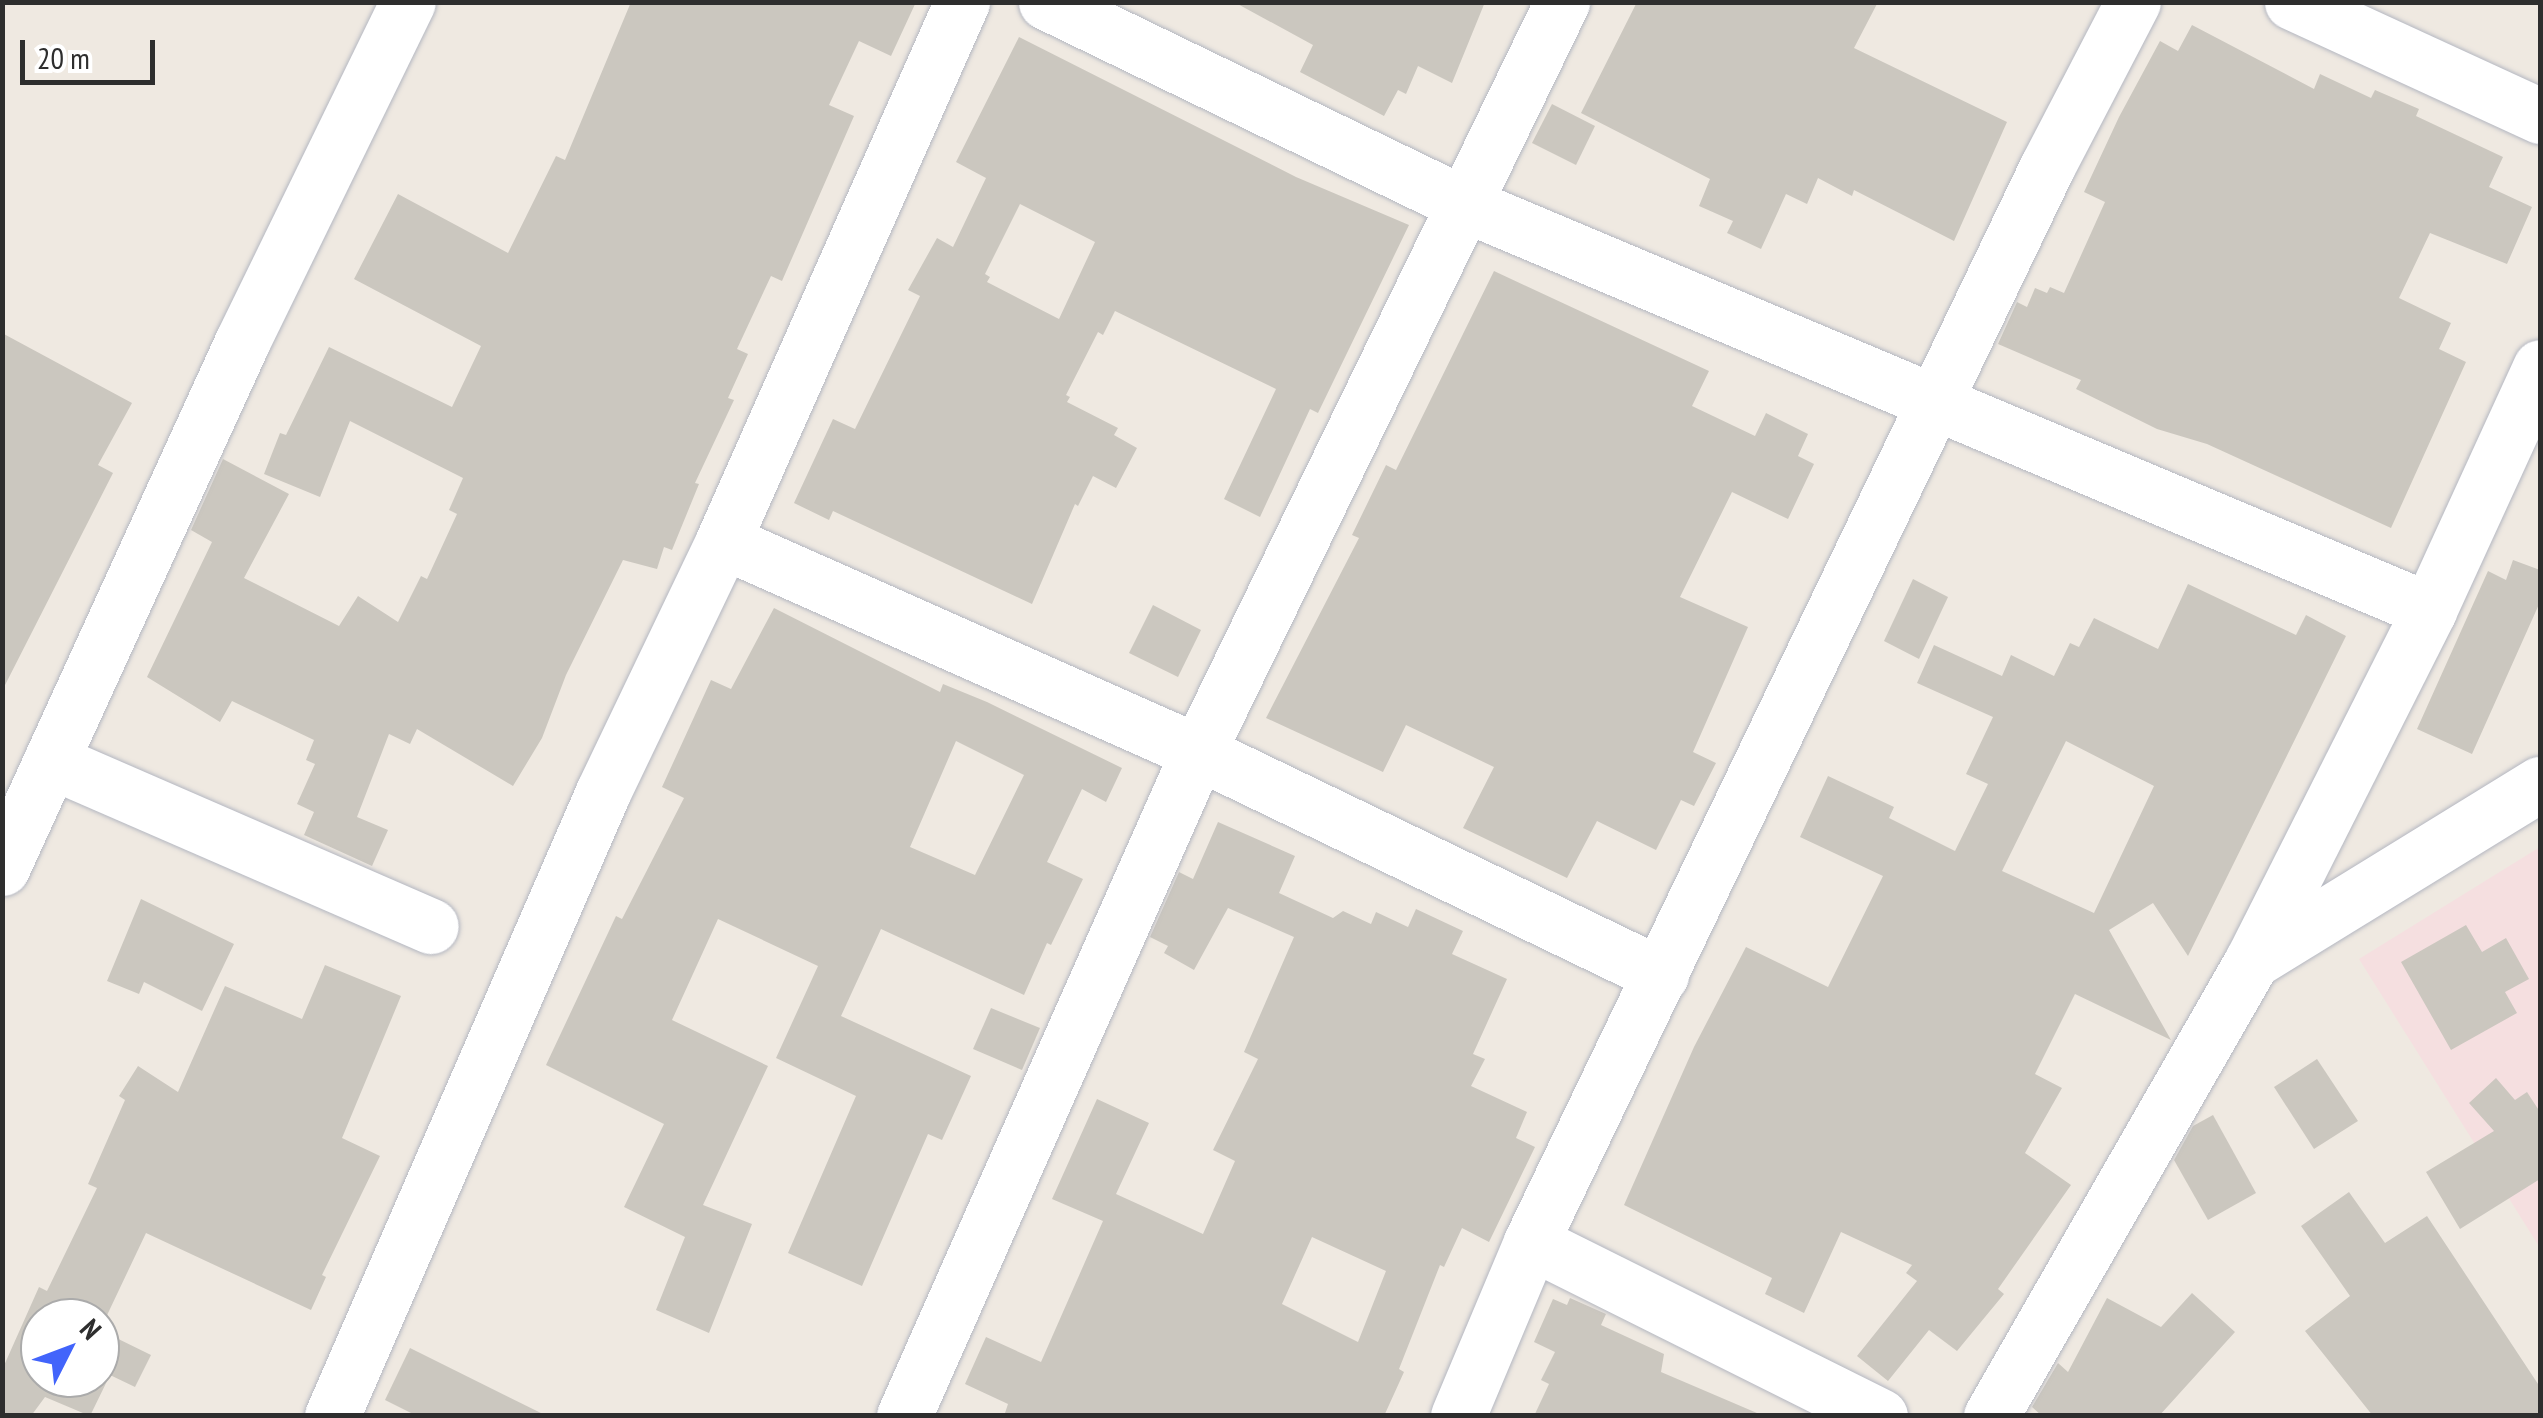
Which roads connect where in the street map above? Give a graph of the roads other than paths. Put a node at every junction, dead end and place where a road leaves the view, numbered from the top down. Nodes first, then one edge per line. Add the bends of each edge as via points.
1 (408, 2) edge
2 (962, 2) edge
3 (1046, 2) edge
4 (1562, 2) edge
5 (2133, 2) edge
6 (2292, 2) edge
7 (2540, 116) edge
8 (1464, 204) junction
9 (2540, 367) edge
10 (1936, 399) junction
11 (723, 541) junction
12 (2429, 610) junction
13 (1198, 752) junction
14 (51, 762) junction
15 (2540, 784) edge
16 (2, 868) edge
17 (432, 926) dead end
18 (2252, 962) junction
19 (1661, 975) junction
20 (1531, 1242) junction
21 (332, 1416) edge
22 (904, 1416) edge
23 (1458, 1416) edge
24 (1880, 1416) edge
25 (1990, 1416) edge

1 - 14 street via 242,342
2 - 11 street
3 - 8 street
4 - 8 street
5 - 10 street
6 - 7 street
8 - 10 street
8 - 13 street
9 - 12 street
10 - 12 street
10 - 19 street
11 - 13 street
11 - 21 street via 602,792
12 - 18 street
13 - 19 street
13 - 22 street
14 - 16 street
14 - 17 street
15 - 18 street
18 - 25 street
19 - 20 street
20 - 23 street
20 - 24 street

